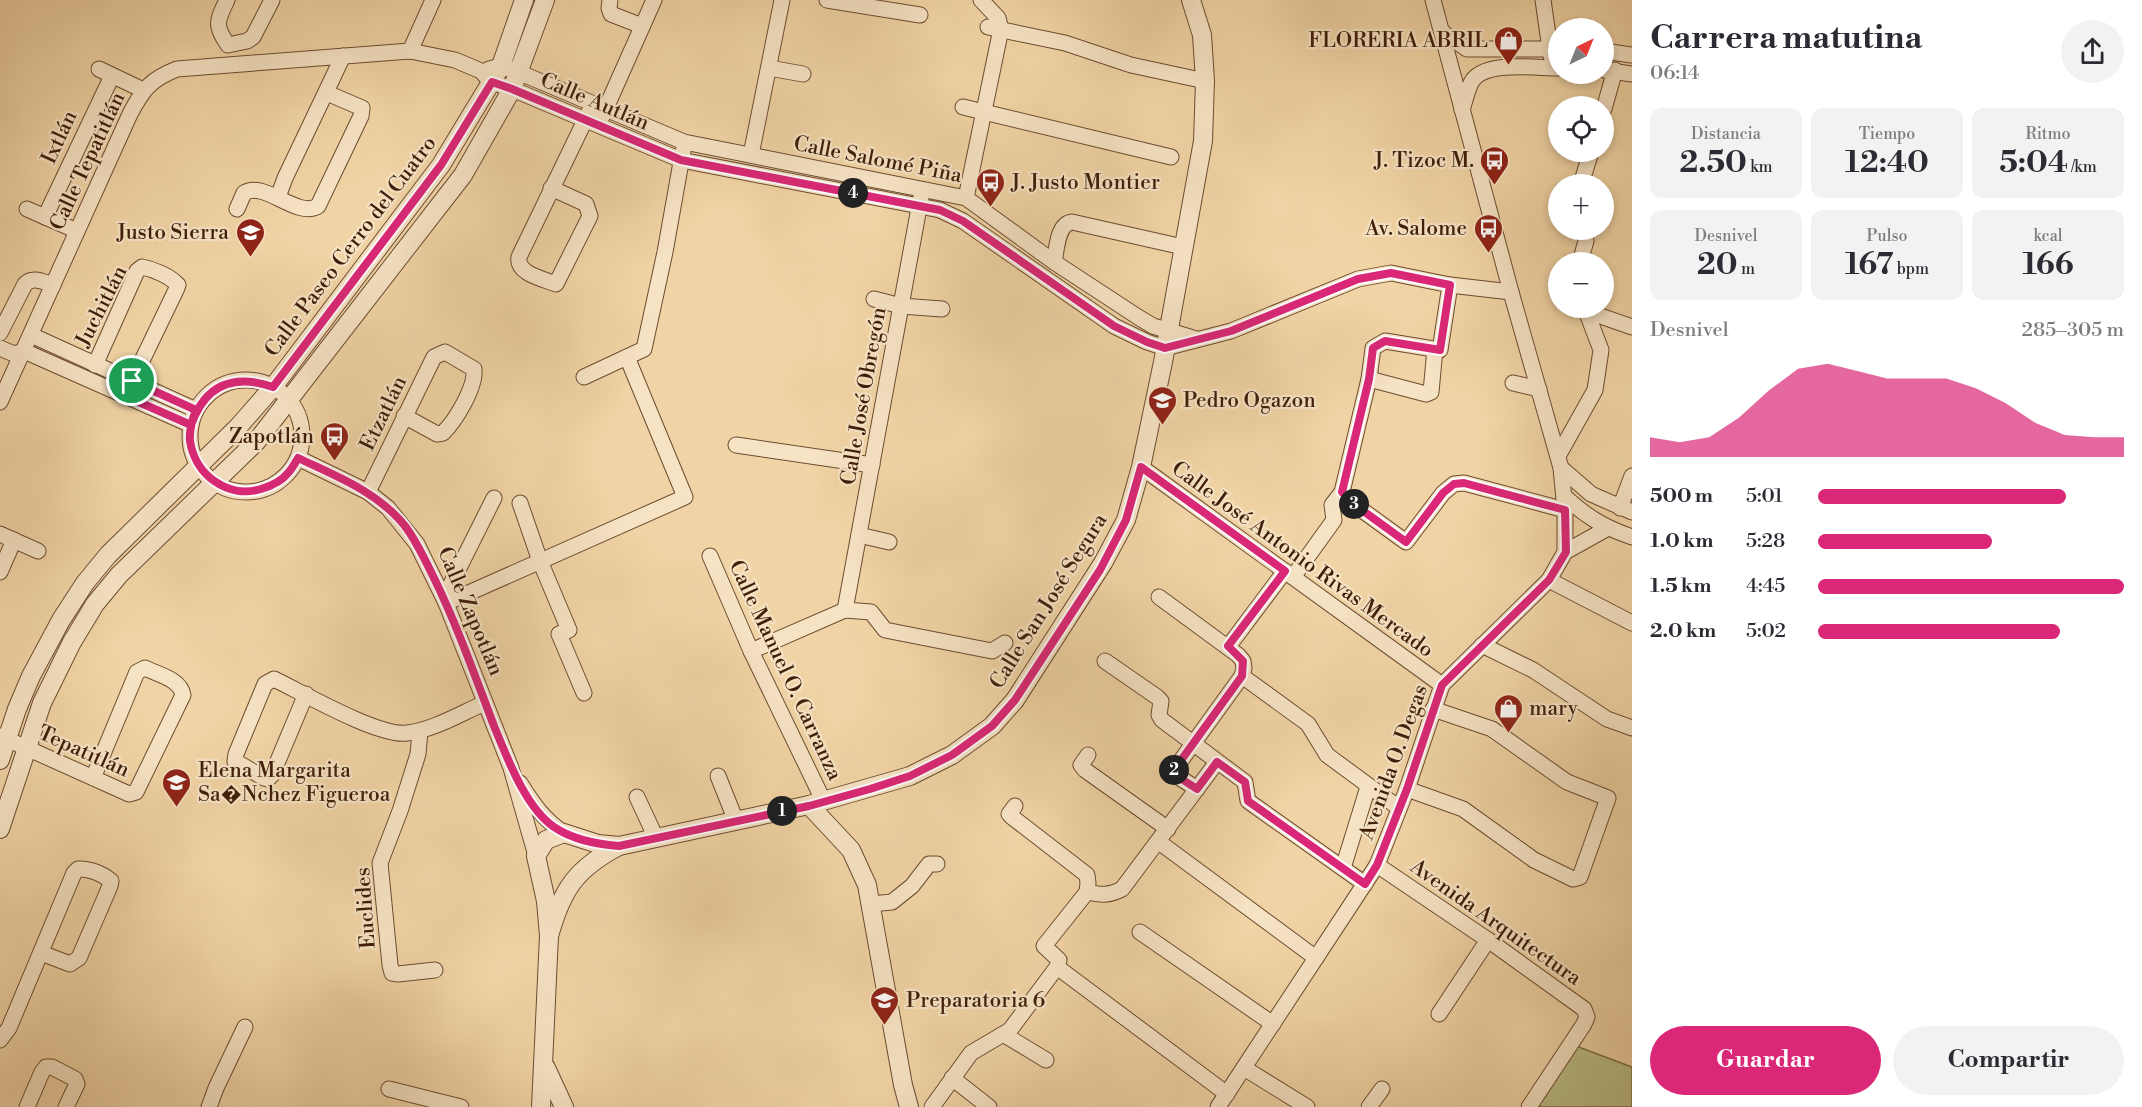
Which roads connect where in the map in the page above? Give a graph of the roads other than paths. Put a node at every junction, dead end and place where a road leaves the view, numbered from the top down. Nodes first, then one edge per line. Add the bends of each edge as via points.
1 (227, 0) edge
2 (272, 0) edge
3 (524, 0) edge
4 (545, 0) edge
5 (610, 0) edge
6 (654, 0) edge
7 (782, 0) edge
8 (828, 0) edge
9 (981, 0) edge
10 (1191, 0) edge
11 (1433, 0) edge
12 (1543, 0) edge
13 (430, 1) edge
14 (920, 15) dead end
15 (1548, 22) edge
16 (642, 26) junction
17 (994, 28) junction
18 (1442, 32) junction
19 (228, 45) junction
20 (1548, 49) edge
21 (410, 51) junction
22 (1614, 52) edge
23 (1632, 55) edge
24 (343, 56) junction
25 (226, 65) junction
26 (769, 68) junction
27 (1548, 68) edge
28 (1614, 71) edge
29 (491, 73) junction
30 (803, 74) dead end
31 (1632, 74) edge
32 (515, 80) junction
33 (1206, 81) junction
34 (144, 90) junction
35 (327, 93) junction
36 (599, 106) junction
37 (963, 107) dead end
38 (1462, 110) junction
39 (984, 112) junction
40 (592, 122) junction
41 (684, 142) junction
42 (751, 155) junction
43 (1171, 157) dead end
44 (681, 160) junction
45 (551, 188) junction
46 (923, 189) junction
47 (278, 198) junction
48 (966, 198) junction
49 (920, 206) junction
50 (27, 209) dead end
51 (237, 209) dead end
52 (45, 217) junction
53 (77, 231) junction
54 (1586, 241) dead end
55 (1183, 247) junction
56 (1583, 252) edge
57 (1054, 262) junction
58 (53, 285) junction
59 (1450, 285) junction
60 (1511, 292) junction
61 (874, 299) dead end
62 (901, 306) junction
63 (942, 309) dead end
64 (1589, 318) edge
65 (1609, 318) edge
66 (1632, 327) edge
67 (1168, 330) junction
68 (0, 333) edge
69 (31, 335) junction
70 (1196, 339) junction
71 (0, 348) edge
72 (1165, 348) junction
73 (1435, 349) junction
74 (24, 351) junction
75 (627, 357) junction
76 (95, 365) junction
77 (584, 377) dead end
78 (1369, 379) junction
79 (132, 381) junction
80 (1514, 383) dead end
81 (273, 387) junction
82 (1539, 389) junction
83 (125, 396) junction
84 (289, 400) junction
85 (0, 402) edge
86 (196, 410) junction
87 (404, 416) junction
88 (191, 425) junction
89 (736, 445) dead end
90 (298, 458) junction
91 (1560, 462) junction
92 (872, 465) junction
93 (198, 466) junction
94 (1141, 467) junction
95 (1632, 476) edge
96 (215, 483) junction
97 (368, 492) junction
98 (1342, 492) junction
99 (495, 498) dead end
100 (520, 503) dead end
101 (1564, 503) junction
102 (1626, 510) edge
103 (1608, 528) junction
104 (859, 536) junction
105 (7, 537) edge
106 (1632, 537) edge
107 (889, 542) dead end
108 (38, 551) dead end
109 (1566, 552) junction
110 (710, 556) dead end
111 (540, 561) junction
112 (0, 572) edge
113 (1289, 574) junction
114 (1549, 580) junction
115 (1159, 597) dead end
116 (445, 600) junction
117 (845, 610) junction
118 (1632, 623) edge
119 (1005, 643) dead end
120 (1482, 645) junction
121 (1228, 646) junction
122 (751, 651) junction
123 (1104, 661) dead end
124 (1242, 668) junction
125 (1442, 685) junction
126 (584, 693) dead end
127 (306, 694) junction
128 (485, 703) junction
129 (1433, 709) junction
130 (1632, 728) edge
131 (420, 731) junction
132 (3, 738) edge
133 (1193, 744) junction
134 (27, 749) junction
135 (1088, 755) dead end
136 (0, 760) edge
137 (1217, 762) junction
138 (511, 768) junction
139 (718, 776) dead end
140 (93, 778) junction
141 (1368, 787) junction
142 (1197, 789) junction
143 (1407, 789) junction
144 (638, 797) dead end
145 (817, 804) junction
146 (1015, 806) dead end
147 (1399, 808) junction
148 (736, 821) junction
149 (0, 829) edge
150 (1164, 835) junction
151 (572, 836) junction
152 (656, 838) junction
153 (619, 846) junction
154 (536, 856) junction
155 (937, 864) dead end
156 (1377, 865) junction
157 (584, 868) junction
158 (1343, 868) junction
159 (541, 880) junction
160 (570, 884) junction
161 (1365, 884) junction
162 (1087, 892) junction
163 (871, 904) junction
164 (1140, 932) dead end
165 (549, 936) junction
166 (1488, 940) junction
167 (41, 953) junction
168 (1316, 958) junction
169 (1058, 963) junction
170 (435, 970) dead end
171 (1440, 1014) dead end
172 (1273, 1024) junction
173 (245, 1026) dead end
174 (1003, 1034) junction
175 (0, 1040) edge
176 (1046, 1060) dead end
177 (1244, 1068) junction
178 (952, 1078) junction
179 (903, 1085) junction
180 (389, 1089) dead end
181 (1382, 1089) dead end
182 (1223, 1101) edge
183 (553, 1106) edge
184 (27, 1107) edge
185 (66, 1107) edge
186 (209, 1107) edge
187 (461, 1107) edge
188 (902, 1107) edge
189 (909, 1107) edge
190 (932, 1107) edge
191 (989, 1107) edge
192 (1306, 1107) edge
193 (1370, 1107) edge
194 (1528, 1107) edge

1 - 19 street via 217,24
2 - 19 street via 253,37
3 - 29 street, Calle Paseo Cerro del Cuatro
4 - 32 street
5 - 16 street via 611,14
6 - 16 street
7 - 26 street
8 - 14 street
9 - 17 street via 998,18
10 - 33 street, Calle San José Segura via 1202,35
11 - 18 street
12 - 15 street
13 - 21 street
16 - 36 street
17 - 33 street
17 - 39 street
18 - 20 street via 1467,49
18 - 38 street
19 - 25 street
21 - 24 street, Calle Tepatitlán
21 - 29 street, Calle Tepatitlán via 455,60
22 - 23 street
24 - 25 street, Calle Tepatitlán
24 - 35 street
25 - 34 street, Calle Tepatitlán via 177,69 161,75
26 - 30 street
26 - 42 street
27 - 38 street via 1490,68 1478,73
28 - 31 street
29 - 32 street, Calle Autlán
29 - 81 street, Calle Paseo Cerro del Cuatro via 441,165
32 - 36 street, Calle Autlán
32 - 40 street, Calle Autlán
32 - 84 street via 463,175
33 - 55 street, Calle San José Segura via 1203,141
34 - 52 street, Ixtlán via 105,72
34 - 53 street, Calle Tepatitlán
35 - 47 street
35 - 47 street via 358,105 362,108 361,116 318,206 304,209
36 - 40 street
36 - 41 street, Calle Autlán
37 - 39 street
38 - 60 street
39 - 43 street
39 - 48 street
40 - 44 street, Calle Autlán
40 - 45 street
41 - 42 street, Calle Salomé Piña
41 - 44 street
42 - 46 street, Calle Salomé Piña
44 - 49 street, Calle Salomé Piña
44 - 75 street via 644,349
45 - 45 street via 586,204 590,216 556,284 521,269 518,262
46 - 48 street, Calle Salomé Piña
46 - 49 street, Calle José Obregón
47 - 51 street via 247,190
48 - 57 street, Calle Salomé Piña
49 - 62 street, Calle José Obregón
49 - 72 street, Calle Salomé Piña via 963,221 1114,326
50 - 52 street
52 - 53 street
53 - 58 street, Calle Tepatitlán
54 - 56 street
55 - 57 street via 1072,222 1062,227
55 - 67 street, Calle San José Segura
57 - 67 street, Calle Salomé Piña via 1153,326
58 - 68 street via 28,281
58 - 69 street, Calle Tepatitlán
59 - 60 street
59 - 70 street via 1391,273 1358,279 1231,331
59 - 73 street via 1443,340 1440,350
60 - 82 street
61 - 62 street
62 - 63 street
62 - 92 street, Calle José Obregón
64 - 91 street via 1601,350 1595,390
65 - 66 street
67 - 70 street, Calle Salomé Piña
67 - 72 street, Calle San José Segura
69 - 74 street, Calle Tepatitlán
69 - 76 street
70 - 72 street
71 - 74 street via 14,354
72 - 94 street, Calle San José Segura
73 - 78 street via 1385,341 1378,344 1373,348
73 - 78 street via 1431,392
74 - 83 street
74 - 85 street, Calle Tepatitlán
75 - 77 street
75 - 111 street via 685,497
76 - 79 street
76 - 79 street, Juchitlán via 137,271 147,268 178,285
78 - 98 street
79 - 83 street
79 - 86 street
80 - 82 street
81 - 84 street
81 - 86 street via 247,380 221,385 206,395
81 - 93 street, Calle Paseo Cerro del Cuatro
82 - 91 street
83 - 88 street
84 - 90 street via 299,418 302,438
84 - 96 street via 256,442
86 - 88 street
87 - 87 street, Etzatlán via 438,354 445,352 474,369 467,398 443,433 437,434
87 - 97 street, Etzatlán
88 - 93 street via 190,439
89 - 92 street
90 - 96 street via 288,474 272,486 253,492 233,491
90 - 97 street, Calle Zapotlán
91 - 101 street
91 - 102 street via 1591,494
92 - 104 street, Calle José Obregón
93 - 96 street
93 - 132 street, Calle Paseo Cerro del Cuatro via 108,555 85,584 51,638
94 - 113 street, Calle José Antonio Rivas Mercado
94 - 145 street, Calle San José Segura via 1126,520 1100,570 1015,700 992,726 952,755 910,776
95 - 102 street
96 - 134 street via 119,575 95,604 57,671
97 - 116 street, Calle Zapotlán via 404,525
98 - 101 street via 1406,542 1454,484
98 - 113 street via 1332,506 1334,520
99 - 116 street
100 - 111 street
101 - 103 street
101 - 109 street
103 - 106 street
103 - 109 street, Avenida O. Degas
104 - 107 street
104 - 117 street, Calle José Obregón
105 - 108 street
105 - 112 street
109 - 114 street, Avenida O. Degas
110 - 122 street, Calle Manuel O. Carranza
111 - 116 street
111 - 126 street via 569,630 559,634
113 - 121 street
113 - 125 street, Calle José Antonio Rivas Mercado
114 - 118 street
114 - 120 street, Avenida O. Degas
115 - 121 street
116 - 128 street, Calle Zapotlán
117 - 119 street via 871,612 885,630 992,651
117 - 122 street
120 - 125 street, Avenida O. Degas
120 - 130 street via 1533,670 1607,719
121 - 124 street
122 - 145 street, Calle Manuel O. Carranza
123 - 133 street via 1157,697 1161,701 1162,720
124 - 133 street
124 - 141 street via 1308,724 1326,755
125 - 129 street, Avenida O. Degas
127 - 127 street via 268,779 235,761 266,684 274,679
127 - 131 street via 393,734
128 - 131 street
128 - 138 street, Calle Zapotlán
129 - 143 street, Avenida O. Degas
129 - 143 street via 1492,729 1567,782 1608,798 1584,870 1573,879 1534,860 1463,810
131 - 170 street, Euclides via 418,754 380,863 392,973
132 - 134 street, Tepatitlán
132 - 136 street, Calle Paseo Cerro del Cuatro
133 - 137 street
133 - 142 street via 1174,770
134 - 140 street, Tepatitlán
134 - 149 street
135 - 150 street via 1081,765 1085,770
137 - 142 street
137 - 158 street via 1245,782 1248,801
138 - 151 street, Calle Zapotlán via 538,811 552,826
138 - 154 street, Calle Zapotlán
139 - 148 street
140 - 140 street, Tepatitlán via 137,672 145,668 178,683 183,695 136,792 129,794
141 - 147 street
141 - 158 street
142 - 150 street
143 - 147 street, Avenida O. Degas
144 - 152 street
145 - 148 street, Calle San José Segura
145 - 163 street via 851,850
146 - 162 street via 1009,814 1012,817 1087,875
147 - 156 street, Avenida O. Degas
148 - 152 street, Calle San José Segura
150 - 162 street via 1122,889 1105,895
150 - 168 street
151 - 153 street, Calle San José Segura
151 - 154 street via 546,840
151 - 157 street via 586,849
152 - 153 street, Calle San José Segura
153 - 157 street, Calle San José Segura
154 - 159 street, Calle Zapotlán
155 - 163 street via 929,864 912,886 892,902
156 - 161 street, Avenida O. Degas
156 - 166 street, Avenida Arquitectura
157 - 160 street
158 - 161 street
159 - 160 street via 555,886
159 - 165 street, Calle Zapotlán
160 - 165 street
161 - 168 street, Avenida O. Degas
162 - 169 street via 1044,946
163 - 179 street
164 - 172 street
165 - 183 street via 543,1062
166 - 171 street
166 - 194 street, Avenida Arquitectura via 1584,1009 1587,1017
167 - 167 street via 74,873 84,869 111,881 80,958 70,964
167 - 175 street via 9,1028
168 - 172 street, Avenida O. Degas
169 - 174 street via 1010,1030
169 - 182 street
172 - 177 street, Avenida O. Degas
173 - 186 street
174 - 176 street
174 - 178 street via 971,1053
177 - 182 street, Avenida O. Degas
177 - 192 street
178 - 190 street
178 - 191 street
179 - 188 street
179 - 189 street
180 - 187 street
181 - 193 street
184 - 185 street via 46,1067 75,1079 77,1084

